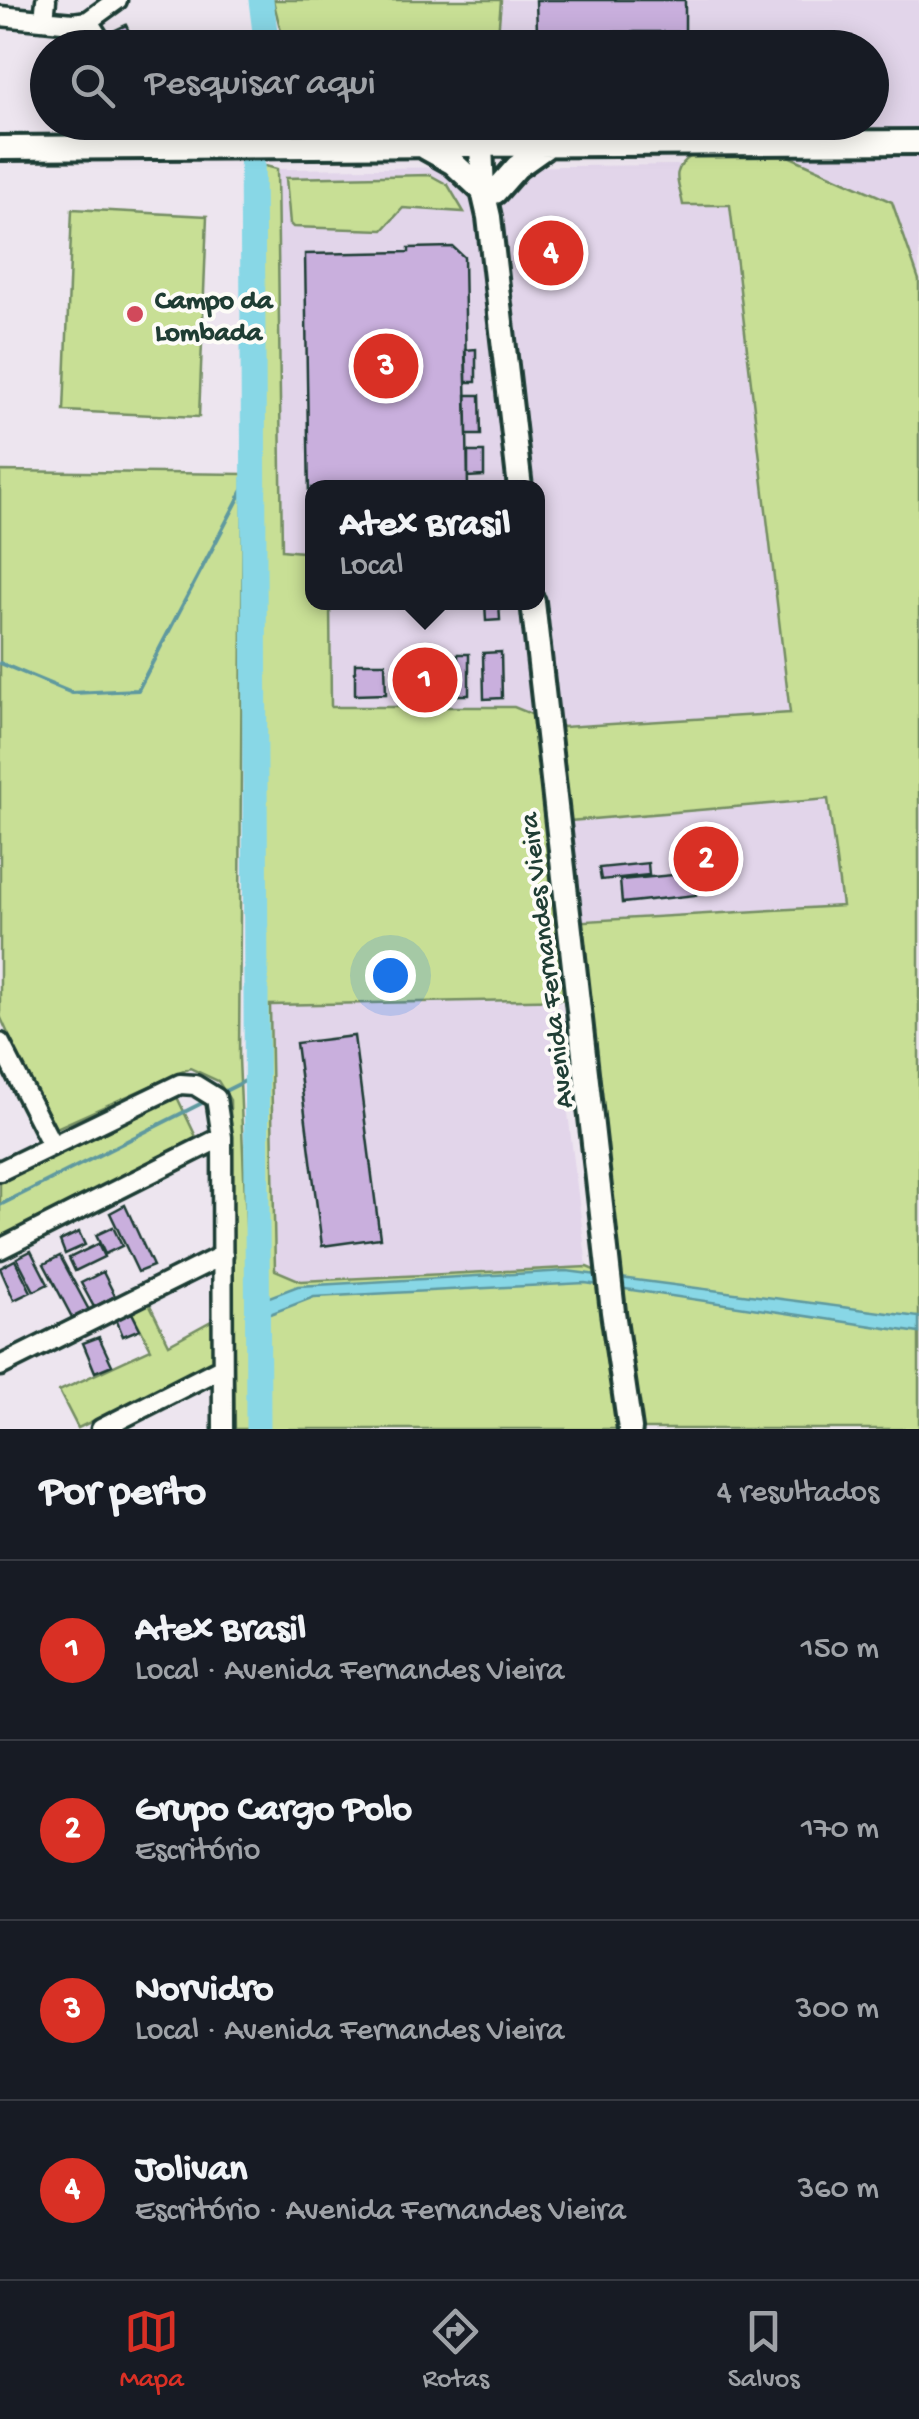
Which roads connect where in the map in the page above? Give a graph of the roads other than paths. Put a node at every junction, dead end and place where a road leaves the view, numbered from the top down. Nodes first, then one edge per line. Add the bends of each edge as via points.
1 (46, 0) edge
2 (116, 0) edge
3 (0, 16) edge
4 (44, 20) junction
5 (88, 21) junction
6 (94, 30) edge
7 (157, 140) edge
8 (919, 142) edge
9 (488, 145) junction
10 (548, 145) junction
11 (424, 146) junction
12 (0, 148) edge
13 (161, 149) junction
14 (489, 192) junction
15 (519, 480) edge
16 (534, 610) edge
17 (3, 1055) edge
18 (222, 1137) junction
19 (52, 1145) junction
20 (0, 1171) edge
21 (0, 1250) edge
22 (223, 1254) junction
23 (0, 1366) edge
24 (222, 1368) junction
25 (101, 1429) edge
26 (223, 1429) edge
27 (630, 1429) edge

1 - 4 street
2 - 5 street
3 - 4 street
4 - 5 street
5 - 6 street
7 - 13 street
8 - 10 main road
9 - 10 main road
9 - 11 main road
9 - 14 main road
10 - 14 main road
11 - 13 main road
11 - 14 main road
12 - 13 main road
14 - 15 main road
16 - 27 main road, Avenida Fernandes Vieira
17 - 19 street
18 - 19 street via 219,1103 203,1088 180,1084
18 - 21 street
18 - 22 street
19 - 20 street
22 - 23 street
22 - 24 street
24 - 25 street
24 - 26 street

